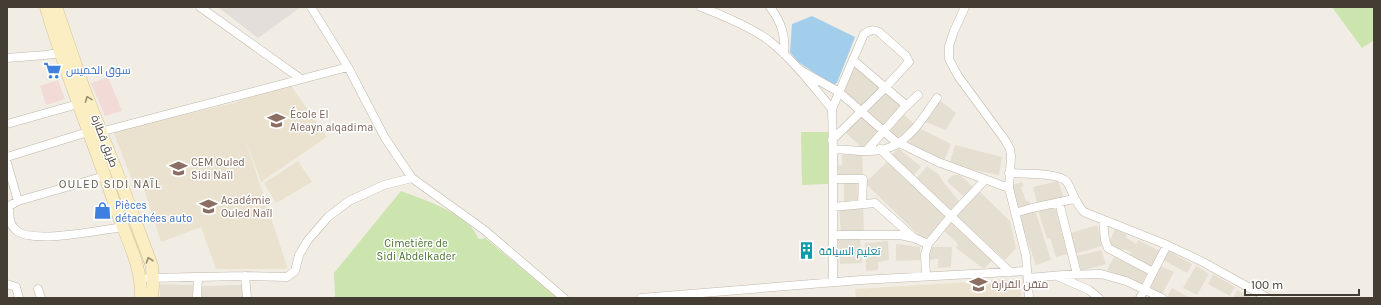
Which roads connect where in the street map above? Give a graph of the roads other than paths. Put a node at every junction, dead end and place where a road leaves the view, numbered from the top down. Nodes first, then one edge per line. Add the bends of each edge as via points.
1 (46, 7) edge
2 (56, 7) edge
3 (200, 7) edge
4 (311, 7) edge
5 (701, 7) edge
6 (770, 7) edge
7 (778, 7) edge
8 (965, 7) edge
9 (776, 16) junction
10 (60, 53) junction
11 (784, 54) junction
12 (7, 58) edge
13 (853, 60) junction
14 (348, 67) junction
15 (800, 70) junction
16 (301, 79) junction
17 (886, 88) junction
18 (839, 92) junction
19 (918, 95) dead end
20 (937, 98) dead end
21 (78, 104) junction
22 (907, 106) junction
23 (832, 109) junction
24 (862, 112) junction
25 (7, 124) edge
26 (883, 131) junction
27 (102, 132) junction
28 (89, 133) junction
29 (832, 140) junction
30 (899, 143) junction
31 (832, 149) junction
32 (880, 149) junction
33 (867, 150) junction
34 (7, 157) edge
35 (7, 163) edge
36 (1009, 174) junction
37 (105, 176) junction
38 (412, 178) junction
39 (833, 179) junction
40 (986, 180) junction
41 (1008, 188) junction
42 (1074, 199) junction
43 (18, 201) junction
44 (1059, 202) junction
45 (862, 204) junction
46 (8, 207) edge
47 (833, 207) junction
48 (1015, 213) junction
49 (951, 216) junction
50 (1103, 220) junction
51 (123, 227) junction
52 (833, 235) junction
53 (914, 238) junction
54 (928, 244) junction
55 (1167, 245) junction
56 (1010, 272) junction
57 (1153, 272) junction
58 (1028, 274) junction
59 (1077, 274) junction
60 (1055, 275) junction
61 (245, 276) junction
62 (926, 276) junction
63 (147, 278) junction
64 (198, 278) junction
65 (834, 282) junction
66 (7, 284) edge
67 (1144, 289) junction
68 (38, 290) dead end
69 (20, 298) edge
70 (41, 298) edge
71 (141, 298) edge
72 (152, 298) edge
73 (197, 298) edge
74 (247, 298) edge
75 (564, 298) edge
76 (641, 298) edge
77 (1029, 298) edge
78 (1099, 298) edge
79 (1140, 298) edge
80 (1162, 298) edge
81 (1268, 298) edge

1 - 10 main road, طريق قطارة
27 -> 2 main road, طريق قطارة
3 - 16 street
4 - 14 street
5 - 11 street via 750,28
6 - 9 street
7 - 9 street
8 - 36 street via 949,46 949,59 958,76 1010,149
9 - 11 street via 782,28
10 - 12 street
10 - 21 main road, طريق قطارة
11 - 15 street
13 - 17 street
13 - 17 street via 864,34 869,30 879,32 909,62
13 - 18 street
14 - 16 street
14 - 38 street via 386,138
15 - 18 street
15 - 23 street
16 - 27 street
17 - 22 street
17 - 24 street
18 - 23 street
18 - 24 street
19 - 22 street
20 - 30 street via 911,133
21 - 25 street
21 - 28 main road, طريق قطارة
22 - 26 street
23 - 29 street
24 - 26 street
24 - 29 street
26 - 30 street
26 - 33 street
27 - 28 street
63 -> 27 main road, طريق قطارة via 152,266
28 - 34 street
28 - 37 main road, طريق قطارة
29 - 31 street
30 - 32 street via 890,148
30 - 40 street via 938,162
31 - 33 street
31 - 39 street
32 - 33 street
32 - 49 street
35 - 43 street
36 - 41 street
36 - 42 street via 1062,177
37 - 43 street
37 - 51 main road, طريق قطارة
38 - 61 street via 384,185 348,201 328,217 308,240 299,255 296,271 287,277
38 - 75 street via 483,229
39 - 45 street via 863,179
39 - 47 street
40 - 41 street
40 - 49 street
41 - 48 street
42 - 44 street
42 - 50 street via 1084,212
43 - 46 street
44 - 48 street
44 - 59 street
45 - 47 street
45 - 53 street via 875,203
46 - 51 street via 10,221 15,230 23,235 55,237
47 - 52 street
48 - 58 street via 1023,240
49 - 54 street
49 - 56 street
50 - 55 street
50 - 57 street via 1108,248
51 - 63 main road, طريق قطارة
52 - 53 street via 880,234
52 - 65 street
53 - 54 street
54 - 62 street
55 - 57 street
55 - 81 street
56 - 58 street
56 - 62 street
57 - 67 street
58 - 60 street
58 - 77 street
59 - 60 street
59 - 67 street via 1101,274
60 - 78 street via 1089,290
61 - 64 street
61 - 74 street
62 - 65 street
63 - 64 street
63 - 71 main road, طريق قطارة
63 - 72 main road, طريق قطارة via 154,286
64 - 73 street
65 - 76 street
66 - 69 street via 16,287
67 - 79 street
67 - 80 street
68 - 70 street

